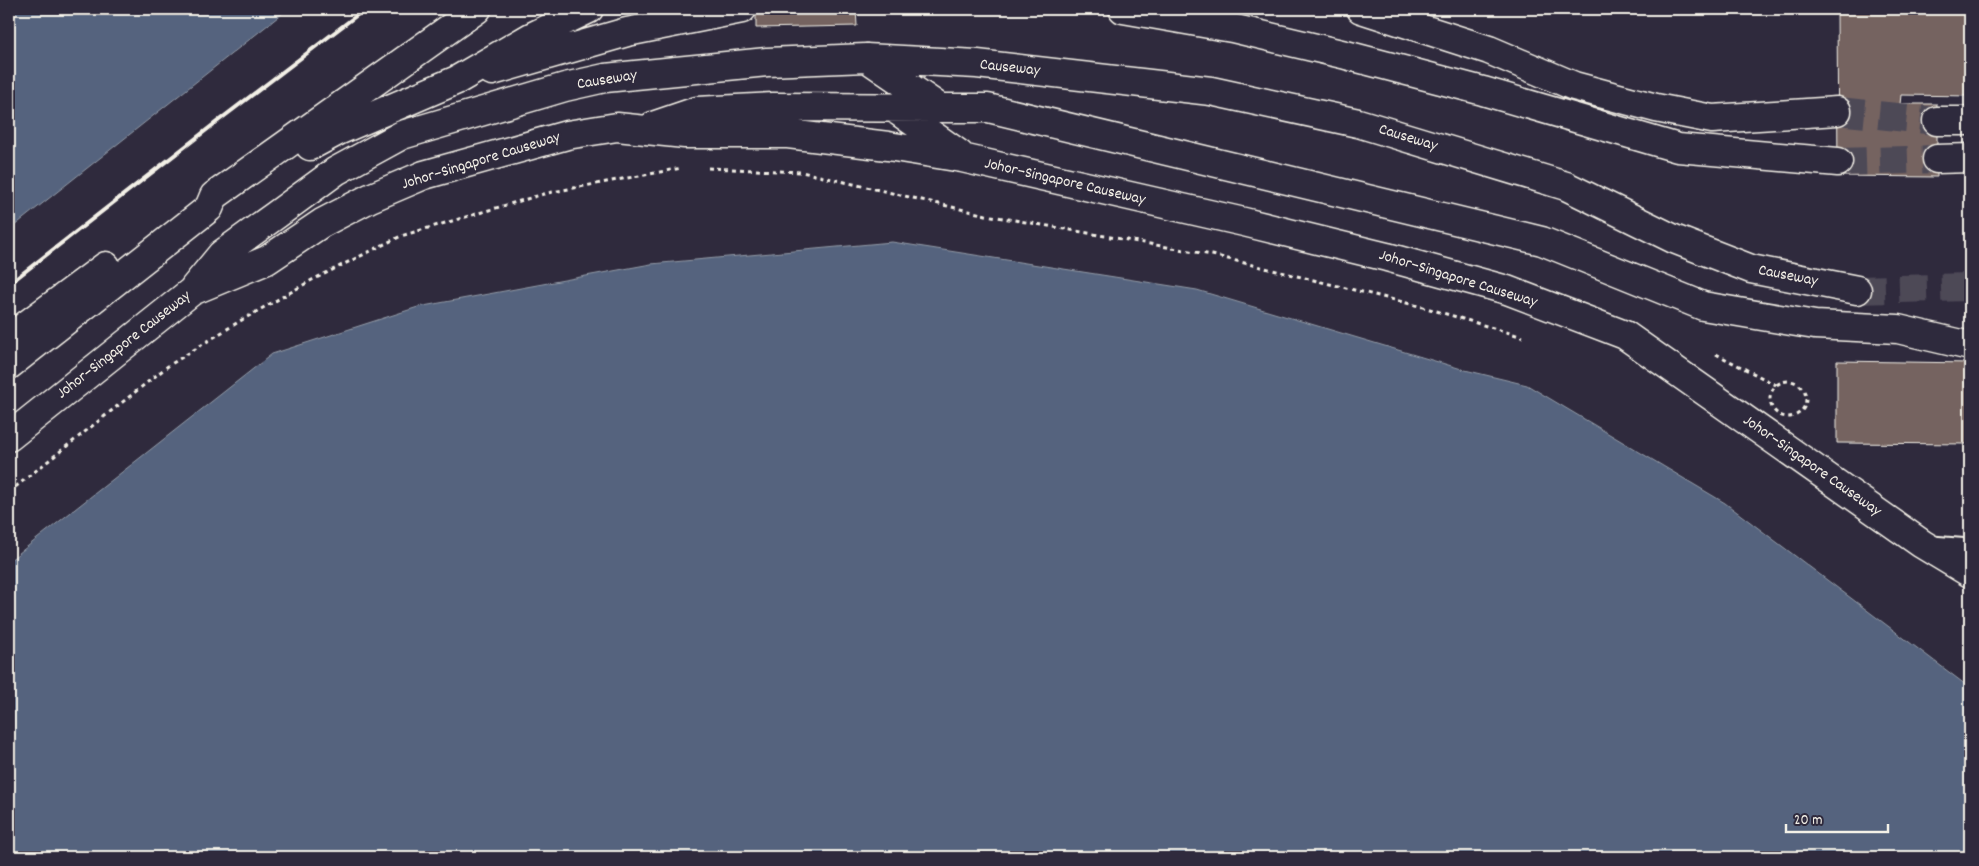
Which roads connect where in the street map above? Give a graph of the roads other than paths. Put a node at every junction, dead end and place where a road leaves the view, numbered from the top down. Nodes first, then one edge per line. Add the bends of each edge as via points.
1 (477, 9) edge
2 (589, 9) edge
3 (742, 9) edge
4 (1124, 9) edge
5 (1361, 9) edge
6 (866, 58) junction
7 (456, 80) junction
8 (894, 108) junction
9 (940, 108) junction
10 (1837, 111) tunnel mouth
11 (1937, 121) tunnel mouth
12 (1970, 121) edge
13 (644, 129) junction
14 (1970, 158) edge
15 (1937, 159) tunnel mouth
16 (966, 160) junction
17 (1838, 162) tunnel mouth
18 (214, 196) junction
19 (1858, 290) tunnel mouth
20 (192, 291) junction
21 (9, 338) edge
22 (1970, 346) edge
23 (9, 365) edge
24 (9, 437) edge
25 (1922, 544) junction
26 (1970, 546) edge
27 (1970, 573) edge

1 - 18 highway
2 - 7 highway via 531,37
3 - 7 highway via 627,32
4 - 17 highway via 1232,28 1346,55 1678,148
5 - 10 highway via 1489,50 1574,86 1656,108 1712,119
6 - 9 highway
6 - 19 highway, Causeway via 977,64 1212,91 1358,123 1566,186 1674,239 1751,269
6 - 20 highway, Causeway via 767,62 605,78 565,86 402,135 336,171 230,248
7 - 18 highway via 338,131
8 - 9 highway
8 - 13 highway via 774,107 697,111
8 - 16 highway, Johor–Singapore Causeway
9 - 22 highway via 988,108 1542,241 1703,306 1814,325 1898,329
11 - 12 highway
13 - 16 highway, Johor–Singapore Causeway via 684,134 788,134 888,146
13 - 20 highway, Johor–Singapore Causeway via 617,127 567,134 424,175 322,223 267,260
14 - 15 highway
16 - 25 highway, Johor–Singapore Causeway via 1387,257 1507,290 1625,336
18 - 21 highway via 200,196
18 - 23 highway via 209,208
20 - 24 highway, Johor–Singapore Causeway
25 - 26 lane
25 - 27 highway, Johor–Singapore Causeway

